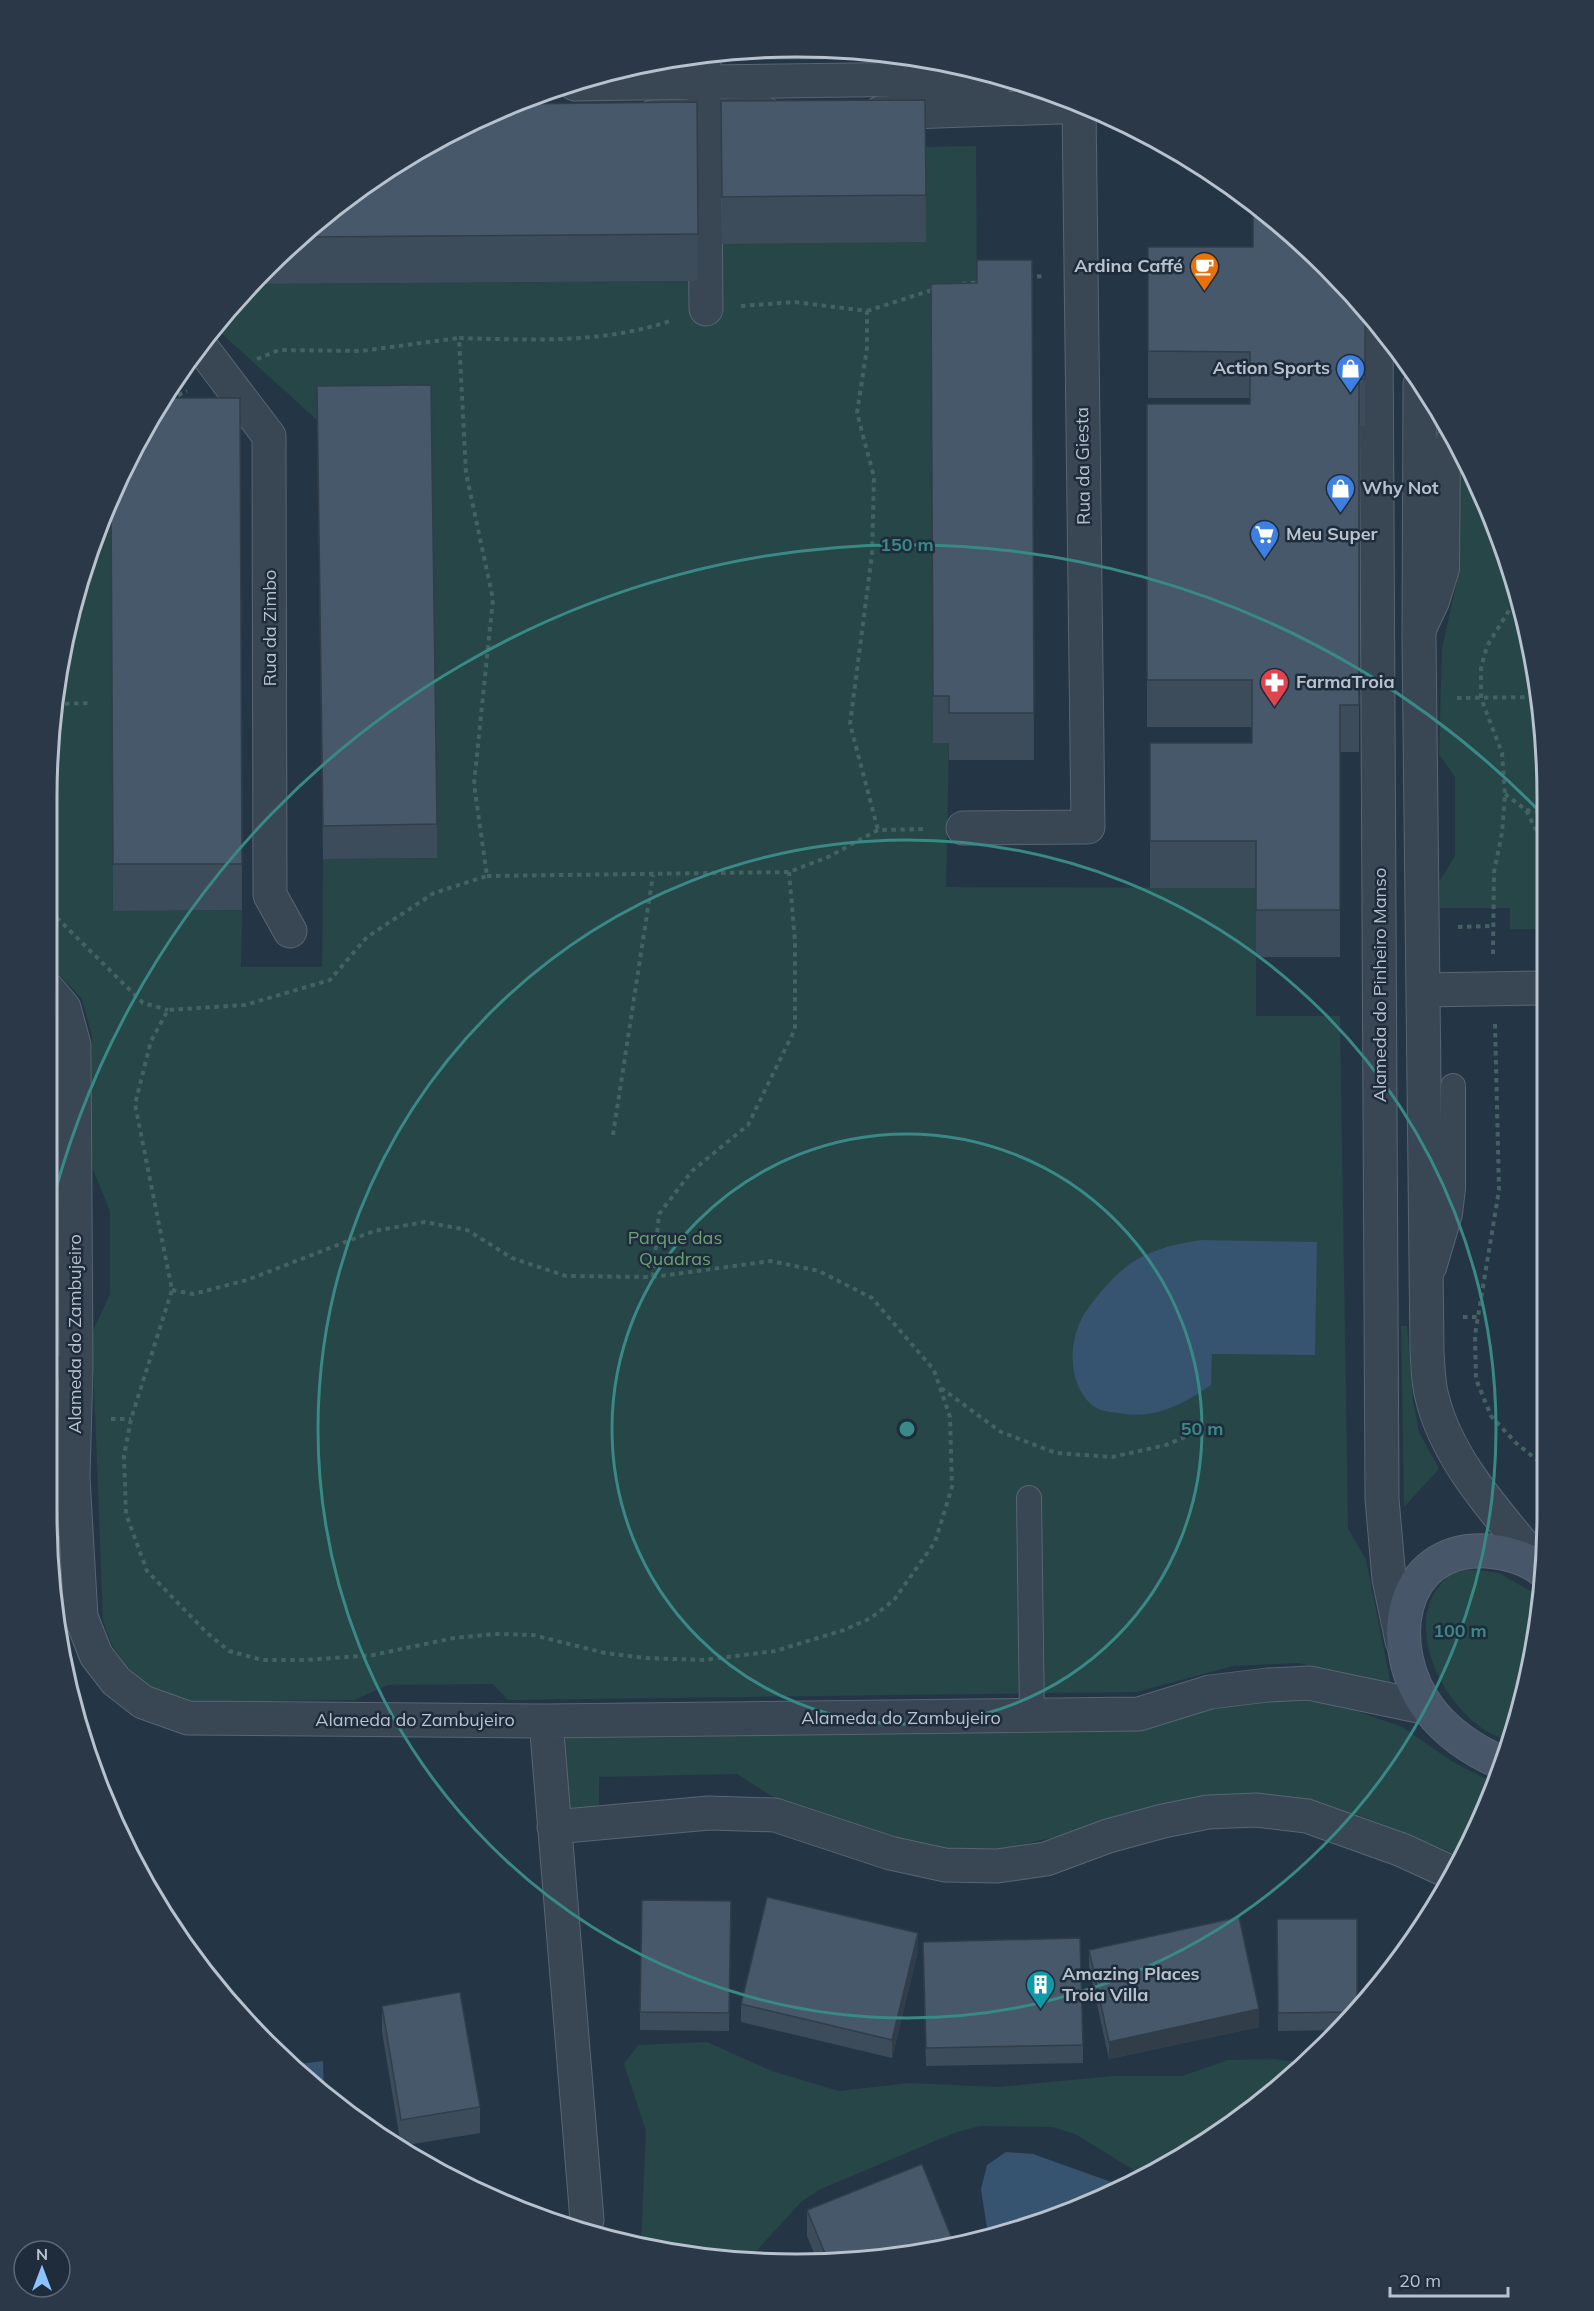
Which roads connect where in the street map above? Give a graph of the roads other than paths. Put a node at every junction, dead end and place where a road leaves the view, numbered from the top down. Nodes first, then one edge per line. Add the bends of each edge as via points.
1 (917, 68) edge
2 (704, 69) edge
3 (939, 71) edge
4 (618, 79) edge
5 (1063, 107) edge
6 (917, 112) junction
7 (849, 113) edge
8 (793, 114) edge
9 (704, 115) junction
10 (1084, 115) edge
11 (624, 118) edge
12 (706, 309) road end
13 (1376, 337) edge
14 (206, 353) edge
15 (1420, 399) edge
16 (1448, 446) edge
17 (1419, 639) junction
18 (963, 828) road end
19 (290, 931) dead end
20 (1537, 988) edge
21 (1423, 990) junction
22 (57, 1000) edge
23 (1453, 1086) dead end
24 (1426, 1318) junction
25 (61, 1368) edge
26 (60, 1475) edge
27 (1029, 1498) dead end
28 (1535, 1560) edge
29 (1535, 1564) edge
30 (1403, 1647) junction
31 (1428, 1708) junction
32 (1032, 1717) junction
33 (546, 1721) junction
34 (1495, 1760) edge
35 (554, 1827) junction
36 (1445, 1871) edge
37 (586, 2223) edge

1 - 2 street
1 - 3 street
1 - 6 street
2 - 4 street
2 - 9 street
5 - 6 street
6 - 7 street
8 - 9 street
9 - 11 street
9 - 12 street
10 - 18 street, Rua da Giesta via 1081,277 1088,827
13 - 30 street, Alameda do Pinheiro Manso via 1382,1499 1389,1579
14 - 19 street, Rua da Zimbo via 269,436 270,895
15 - 17 street
16 - 17 lane via 1447,569
17 - 21 street
20 - 21 street
21 - 24 street
22 - 25 street, Alameda do Zambujeiro via 64,1008 74,1045
23 - 24 lane via 1450,1215 1435,1261
24 - 28 street via 1432,1397 1447,1439 1464,1468
25 - 26 street, Alameda do Zambujeiro
26 - 33 street, Alameda do Zambujeiro via 85,1630 104,1668 143,1702 188,1718
27 - 32 lane
29 - 30 main road via 1500,1552 1468,1550 1426,1568 1411,1594 1403,1621
30 - 31 main road via 1412,1677
31 - 32 street, Alameda do Zambujeiro via 1309,1683 1210,1692 1139,1714
31 - 34 main road via 1475,1751
32 - 33 street, Alameda do Zambujeiro
33 - 35 street
35 - 36 street via 709,1814 775,1815 891,1853 945,1865 997,1866 1046,1859 1163,1821 1208,1812 1256,1810 1307,1816 1402,1850
35 - 37 street

